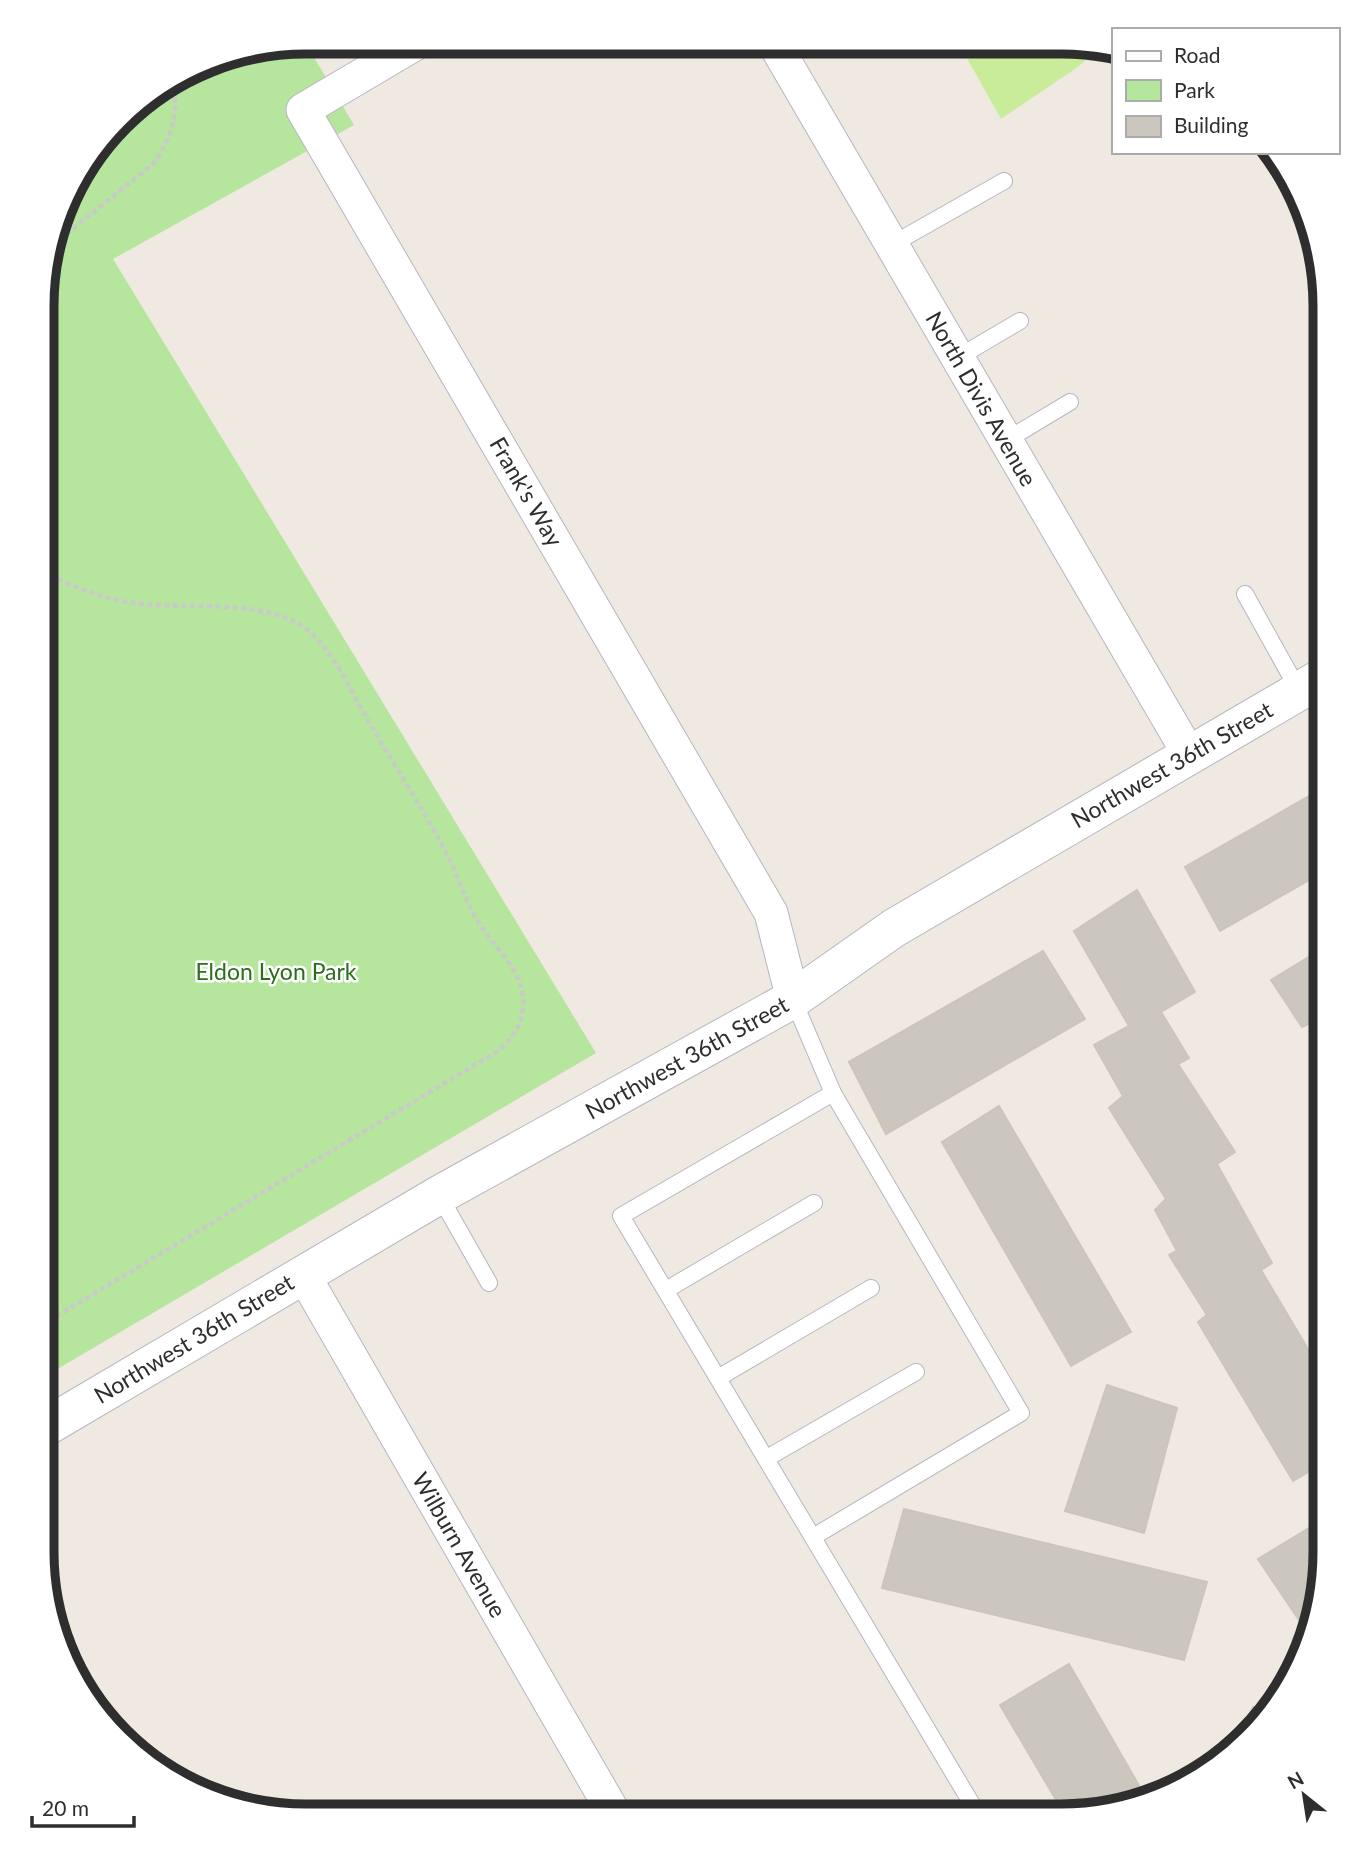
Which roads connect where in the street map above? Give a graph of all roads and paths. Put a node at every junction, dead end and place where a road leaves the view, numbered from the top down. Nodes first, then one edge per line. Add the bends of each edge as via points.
1 (398, 54) edge
2 (780, 54) edge
3 (173, 92) edge
4 (1004, 181) dead end
5 (65, 236) edge
6 (891, 245) junction
7 (1020, 321) dead end
8 (957, 358) junction
9 (1070, 402) dead end
10 (1004, 441) junction
11 (54, 577) edge
12 (1245, 594) dead end
13 (1312, 683) edge
14 (1189, 754) junction
15 (793, 999) junction
16 (833, 1093) junction
17 (439, 1195) junction
18 (814, 1203) dead end
19 (303, 1274) junction
20 (489, 1283) dead end
21 (871, 1288) dead end
22 (666, 1290) junction
23 (54, 1318) edge
24 (916, 1371) dead end
25 (718, 1378) junction
26 (54, 1422) edge
27 (767, 1458) junction
28 (813, 1537) junction
29 (609, 1804) edge
30 (972, 1804) edge

1 - 15 street, Frank's Way via 303,110 771,913
2 - 6 street, North Divis Avenue
3 - 5 path via 174,128 153,164
4 - 6 lane
6 - 8 street, North Divis Avenue
7 - 8 lane
8 - 10 street, North Divis Avenue
9 - 10 lane
10 - 14 street, North Divis Avenue
11 - 23 path via 94,595 130,603 249,610 284,617 304,627 322,644 342,675 442,846 475,916 511,966 523,996 516,1031 498,1051
12 - 13 lane
13 - 14 street, Northwest 36th Street
14 - 15 street, Northwest 36th Street via 894,928
15 - 16 lane
15 - 17 street, Northwest 36th Street
16 - 22 lane via 621,1216
16 - 28 lane via 1021,1413
17 - 19 street, Northwest 36th Street
17 - 20 lane
18 - 22 lane
19 - 26 street, Northwest 36th Street
19 - 29 street, Wilburn Avenue
21 - 25 lane
22 - 25 lane
24 - 27 lane
25 - 27 lane
27 - 28 lane
28 - 30 lane

